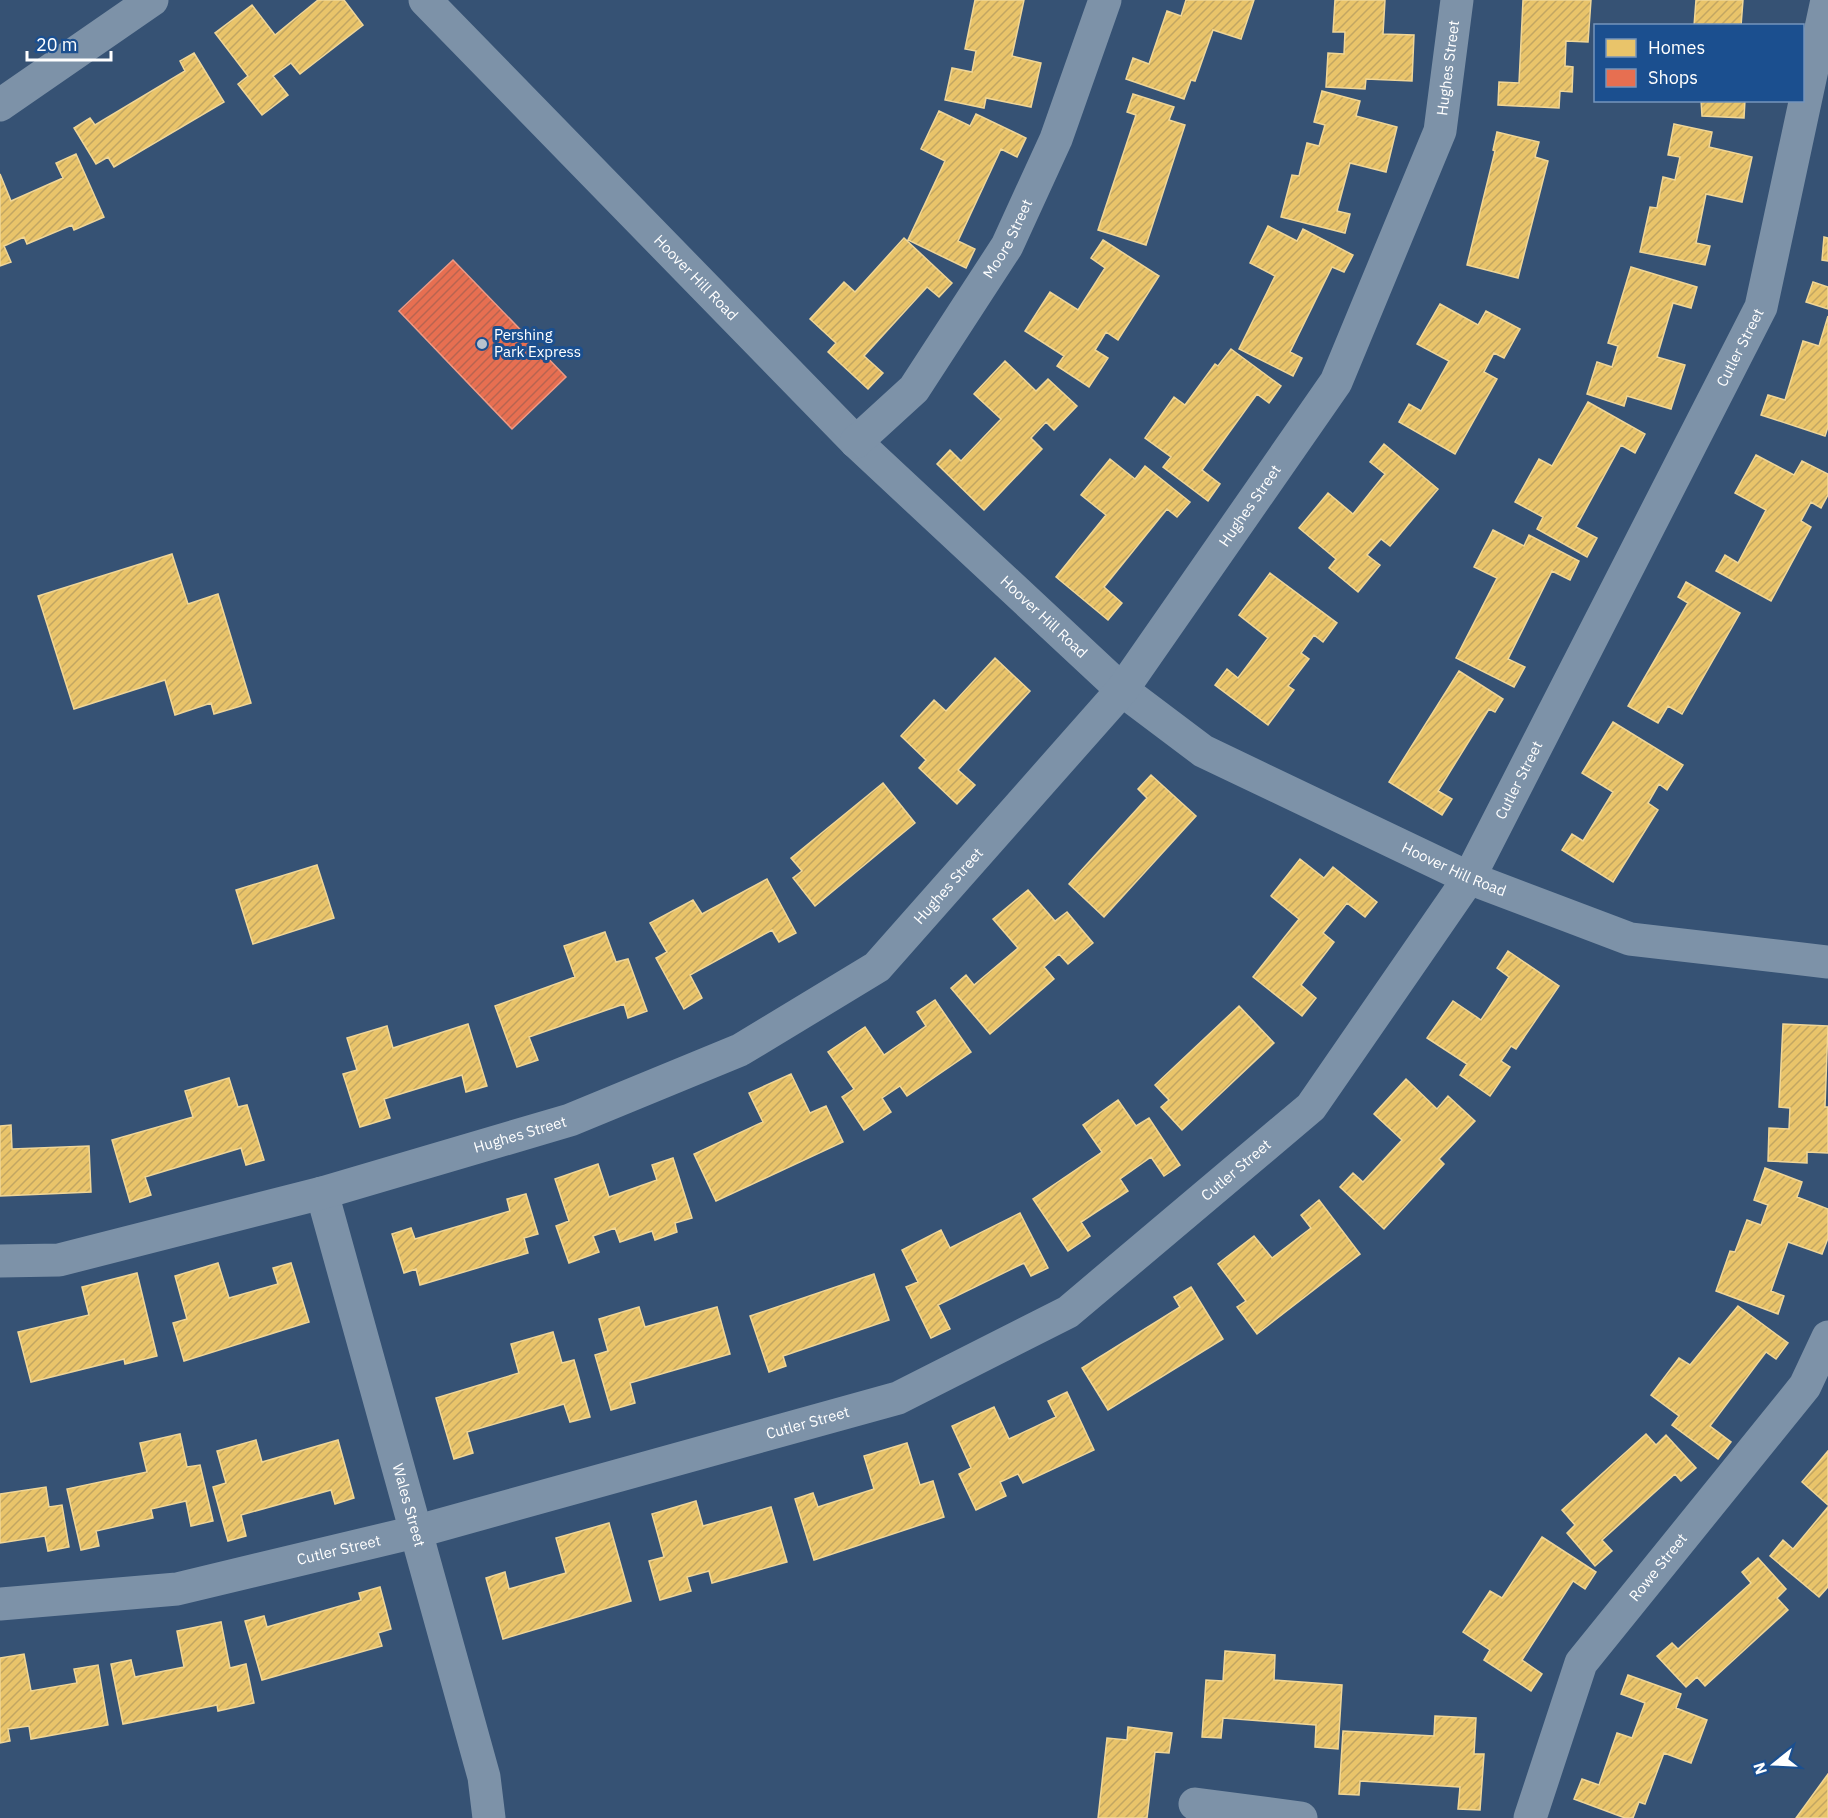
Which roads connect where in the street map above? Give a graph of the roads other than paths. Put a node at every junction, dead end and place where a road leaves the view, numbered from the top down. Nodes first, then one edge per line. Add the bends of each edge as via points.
1 (152, 0) edge
2 (425, 0) edge
3 (1105, 0) edge
4 (1456, 0) edge
5 (1827, 0) edge
6 (0, 105) edge
7 (856, 442) junction
8 (1122, 690) junction
9 (1469, 878) junction
10 (1828, 962) edge
11 (322, 1193) junction
12 (0, 1261) edge
13 (1828, 1337) edge
14 (415, 1532) junction
15 (0, 1605) edge
16 (1195, 1804) dead end
17 (489, 1818) edge
18 (1301, 1818) edge
19 (1530, 1818) edge

1 - 6 street
2 - 7 street, Hoover Hill Road
3 - 7 street, Moore Street via 1056,139 1007,246 914,389
4 - 8 street, Hughes Street via 1440,131 1336,382
5 - 9 street, Cutler Street via 1761,307
7 - 8 street, Hoover Hill Road
8 - 9 street, Hoover Hill Road via 1203,751
8 - 11 street, Hughes Street via 877,967 740,1050 570,1120
9 - 10 street, Hoover Hill Road via 1630,939
9 - 14 street, Cutler Street via 1311,1107 1068,1312 898,1398
11 - 12 street, Hughes Street via 59,1260
11 - 14 street, Wales Street
13 - 19 street, Rowe Street via 1805,1386 1581,1663
14 - 15 street, Cutler Street via 177,1589
14 - 17 street, Wales Street via 484,1777
16 - 18 street

